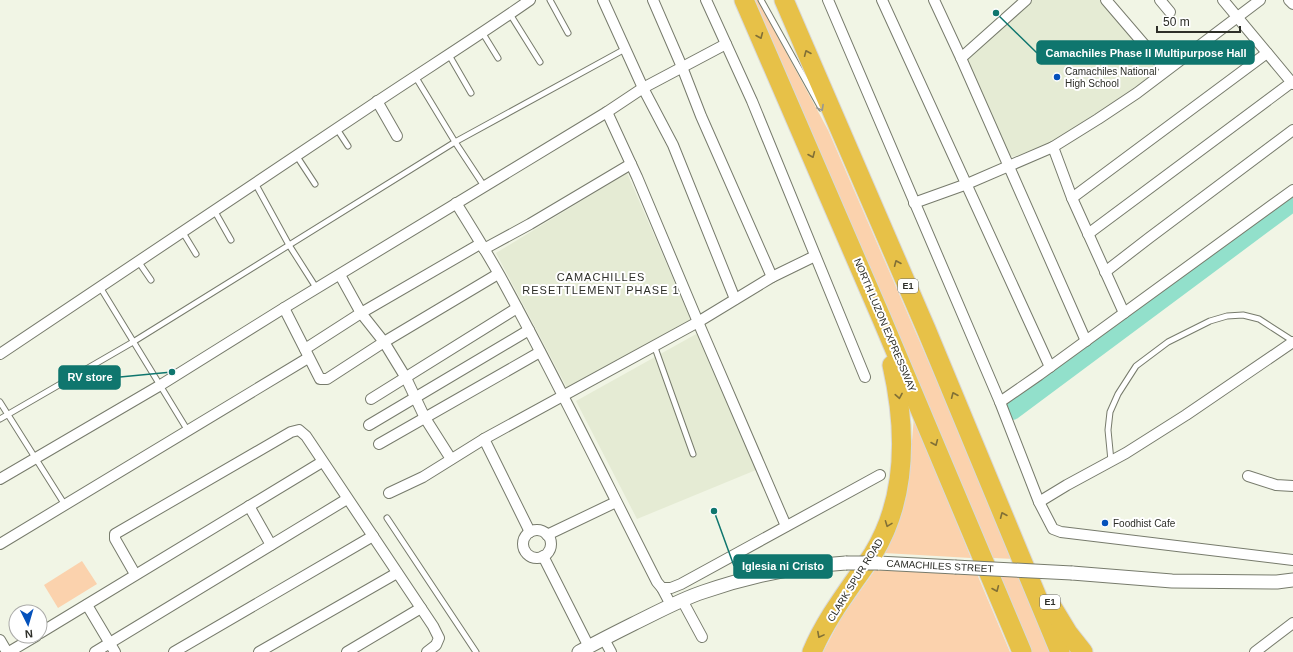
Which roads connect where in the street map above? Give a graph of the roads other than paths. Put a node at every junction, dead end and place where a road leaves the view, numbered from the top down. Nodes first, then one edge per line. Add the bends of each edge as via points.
1 (530, 0) edge
2 (550, 0) edge
3 (603, 0) edge
4 (653, 0) edge
5 (706, 0) edge
6 (744, 0) edge
7 (761, 0) edge
8 (784, 0) edge
9 (828, 0) edge
10 (882, 0) edge
11 (934, 0) edge
12 (1026, 0) edge
13 (1106, 0) edge
14 (1160, 0) edge
15 (1223, 0) edge
16 (1260, 0) edge
17 (1289, 0) edge
18 (1293, 4) edge
19 (1170, 12) dead end
20 (510, 14) junction
21 (1238, 17) junction
22 (482, 32) junction
23 (568, 33) dead end
24 (726, 44) junction
25 (625, 49) junction
26 (1267, 53) junction
27 (449, 55) junction
28 (498, 58) dead end
29 (961, 58) junction
30 (540, 62) dead end
31 (682, 67) junction
32 (1166, 70) junction
33 (415, 76) junction
34 (1292, 83) edge
35 (643, 88) junction
36 (471, 93) dead end
37 (377, 101) junction
38 (822, 110) dead end
39 (607, 112) junction
40 (337, 129) junction
41 (833, 130) dead end
42 (1293, 130) edge
43 (397, 136) dead end
44 (455, 142) junction
45 (348, 146) dead end
46 (1053, 147) junction
47 (296, 155) junction
48 (631, 164) junction
49 (1008, 165) junction
50 (255, 183) junction
51 (315, 184) dead end
52 (967, 184) junction
53 (484, 186) junction
54 (864, 186) junction
55 (1293, 190) edge
56 (1072, 198) junction
57 (456, 203) junction
58 (914, 203) junction
59 (214, 210) junction
60 (182, 231) junction
61 (1088, 234) junction
62 (231, 240) dead end
63 (290, 245) junction
64 (482, 246) junction
65 (196, 254) dead end
66 (815, 256) junction
67 (138, 261) junction
68 (1105, 272) junction
69 (498, 274) junction
70 (340, 275) junction
71 (772, 277) junction
72 (151, 280) dead end
73 (100, 287) junction
74 (317, 289) junction
75 (735, 299) junction
76 (284, 308) junction
77 (517, 308) junction
78 (361, 313) junction
79 (1124, 313) junction
80 (881, 317) junction
81 (698, 322) junction
82 (529, 330) junction
83 (1086, 341) junction
84 (1293, 341) edge
85 (133, 342) junction
86 (384, 342) junction
87 (654, 345) junction
88 (540, 352) junction
89 (0, 354) edge
90 (307, 354) junction
91 (1050, 367) junction
92 (865, 377) dead end
93 (406, 378) junction
94 (159, 386) junction
95 (563, 397) junction
96 (416, 398) junction
97 (371, 399) dead end
98 (0, 402) edge
99 (1000, 402) junction
100 (8, 414) junction
101 (425, 418) junction
102 (0, 419) edge
103 (370, 425) dead end
104 (188, 431) junction
105 (484, 439) junction
106 (378, 444) dead end
107 (693, 454) dead end
108 (35, 458) junction
109 (451, 459) junction
110 (1111, 461) junction
111 (322, 462) junction
112 (880, 475) dead end
113 (1248, 476) dead end
114 (0, 479) edge
115 (1293, 486) edge
116 (389, 494) dead end
117 (347, 499) junction
118 (616, 502) junction
119 (1040, 502) junction
120 (65, 505) junction
121 (249, 506) junction
122 (388, 518) dead end
123 (786, 526) junction
124 (530, 532) junction
125 (547, 535) junction
126 (372, 536) junction
127 (0, 544) edge
128 (271, 545) junction
129 (1018, 551) junction
130 (543, 556) junction
131 (1293, 560) edge
132 (397, 573) junction
133 (136, 574) junction
134 (1293, 580) edge
135 (662, 588) junction
136 (676, 603) junction
137 (87, 605) junction
138 (421, 608) junction
139 (1293, 623) edge
140 (48, 628) edge
141 (702, 637) dead end
142 (604, 639) junction
143 (0, 640) edge
144 (22, 644) edge
145 (113, 648) edge
146 (584, 649) edge
147 (8, 652) edge
148 (95, 652) edge
149 (174, 652) edge
150 (260, 652) edge
151 (347, 652) edge
152 (427, 652) edge
153 (476, 652) edge
154 (611, 652) edge
155 (812, 652) edge
156 (1022, 652) edge
157 (1060, 652) edge
158 (1083, 652) edge
159 (1255, 652) edge

1 - 20 street
2 - 23 lane
3 - 25 street
4 - 31 street
5 - 24 street
6 -> 80 highway, NORTH LUZON EXPRESSWAY
7 -> 38 lane
54 -> 8 highway, E1
9 - 58 street
10 - 52 street
11 - 29 street
12 - 29 street
13 - 32 street
14 - 19 street
15 - 21 street
16 - 21 street
17 - 18 street
20 - 22 street
20 - 30 lane
21 - 26 street
21 - 32 street
22 - 27 street
22 - 28 lane
24 - 31 street
24 - 66 street
25 - 35 street
25 - 44 lane
26 - 34 street
26 - 56 street
27 - 33 street
27 - 36 lane
29 - 49 street
31 - 35 street
31 - 71 street
32 - 46 street via 1098,120
33 - 37 street
33 - 44 lane
34 - 61 street
35 - 39 street
35 - 75 street via 673,145
37 - 40 street
37 - 43 street
39 - 48 street
39 - 53 street
40 - 45 lane
40 - 47 street
41 - 54 lane
42 - 68 street
44 - 53 lane
44 - 63 lane
46 - 49 street
46 - 56 street
47 - 50 street
47 - 51 lane
48 - 64 street via 530,224
48 - 81 street
49 - 52 street
49 - 83 street
50 - 59 street
50 - 63 lane
52 - 58 street
52 - 91 street
53 - 57 street
129 -> 54 highway, E1
55 - 79 street
56 - 61 street
57 - 64 street
57 - 70 street
58 - 99 street
59 - 60 street
59 - 62 lane
60 - 65 lane
60 - 67 street
61 - 68 street
63 - 74 lane
63 - 85 lane
64 - 69 street
64 - 78 street
66 - 71 street
66 - 92 street
67 - 72 lane
67 - 73 street
68 - 79 street
69 - 77 street
69 - 86 street
70 - 74 street
70 - 78 street
71 - 75 street
73 - 85 lane
73 - 89 street
74 - 76 street
75 - 81 street
76 - 90 street
76 - 94 street
77 - 82 street
77 - 93 street
78 - 86 street
78 - 90 street
79 - 83 street
80 -> 155 highway, CLARK SPUR ROAD via 897,385 901,419 898,489 882,537 824,627
80 -> 156 highway, NORTH LUZON EXPRESSWAY
81 - 87 street
81 - 123 street
82 - 88 street
82 - 96 street
83 - 91 street
84 - 110 street via 1186,415
84 - 110 lane via 1259,318 1243,315 1226,316 1210,321 1168,342 1136,366 1118,394 1110,412 1108,430
85 - 94 lane
85 - 100 lane
86 - 90 street via 328,379 320,379
86 - 93 street
87 - 95 street
87 - 107 lane
88 - 95 street
88 - 101 street
90 - 104 street
91 - 99 street
93 - 96 street
93 - 97 street
94 - 104 lane
94 - 108 street
95 - 105 street
95 - 118 street
96 - 101 street
96 - 103 street
98 - 100 lane
99 - 119 street
100 - 102 lane
100 - 108 lane
101 - 106 street
101 - 109 street
104 - 120 street
105 - 109 street
105 - 124 street
108 - 114 street
108 - 120 lane
109 - 116 street
110 - 119 street
111 - 117 street
111 - 121 street
111 - 133 street via 306,436 299,430 291,432 115,534
112 - 123 street
113 - 115 street
117 - 126 street
117 - 128 street
118 - 125 street
118 - 135 street
119 - 131 street via 1053,529 1061,532
120 - 127 street
121 - 128 street
121 - 133 street
122 - 153 lane
123 - 135 street via 681,584
124 - 125 street via 539,530
124 - 130 street via 524,539 526,553 534,557
125 - 130 street via 550,546
126 - 132 street
126 - 149 street
128 - 145 street
129 - 157 highway, E1
129 - 158 highway, E1 via 1068,633
130 - 146 street
132 - 138 street
132 - 150 street
133 - 137 street
134 - 136 street, CAMACHILES STREET, bridge via 1172,581 1072,573 846,563 816,565 759,576 702,592
135 - 136 street
136 - 141 street
136 - 142 street, CAMACHILES STREET
137 - 140 street
137 - 145 street
138 - 151 street
138 - 152 street via 439,638 436,645
139 - 159 street
142 - 146 street, CAMACHILES STREET
142 - 154 street
143 - 147 street
144 - 147 street
145 - 148 street

